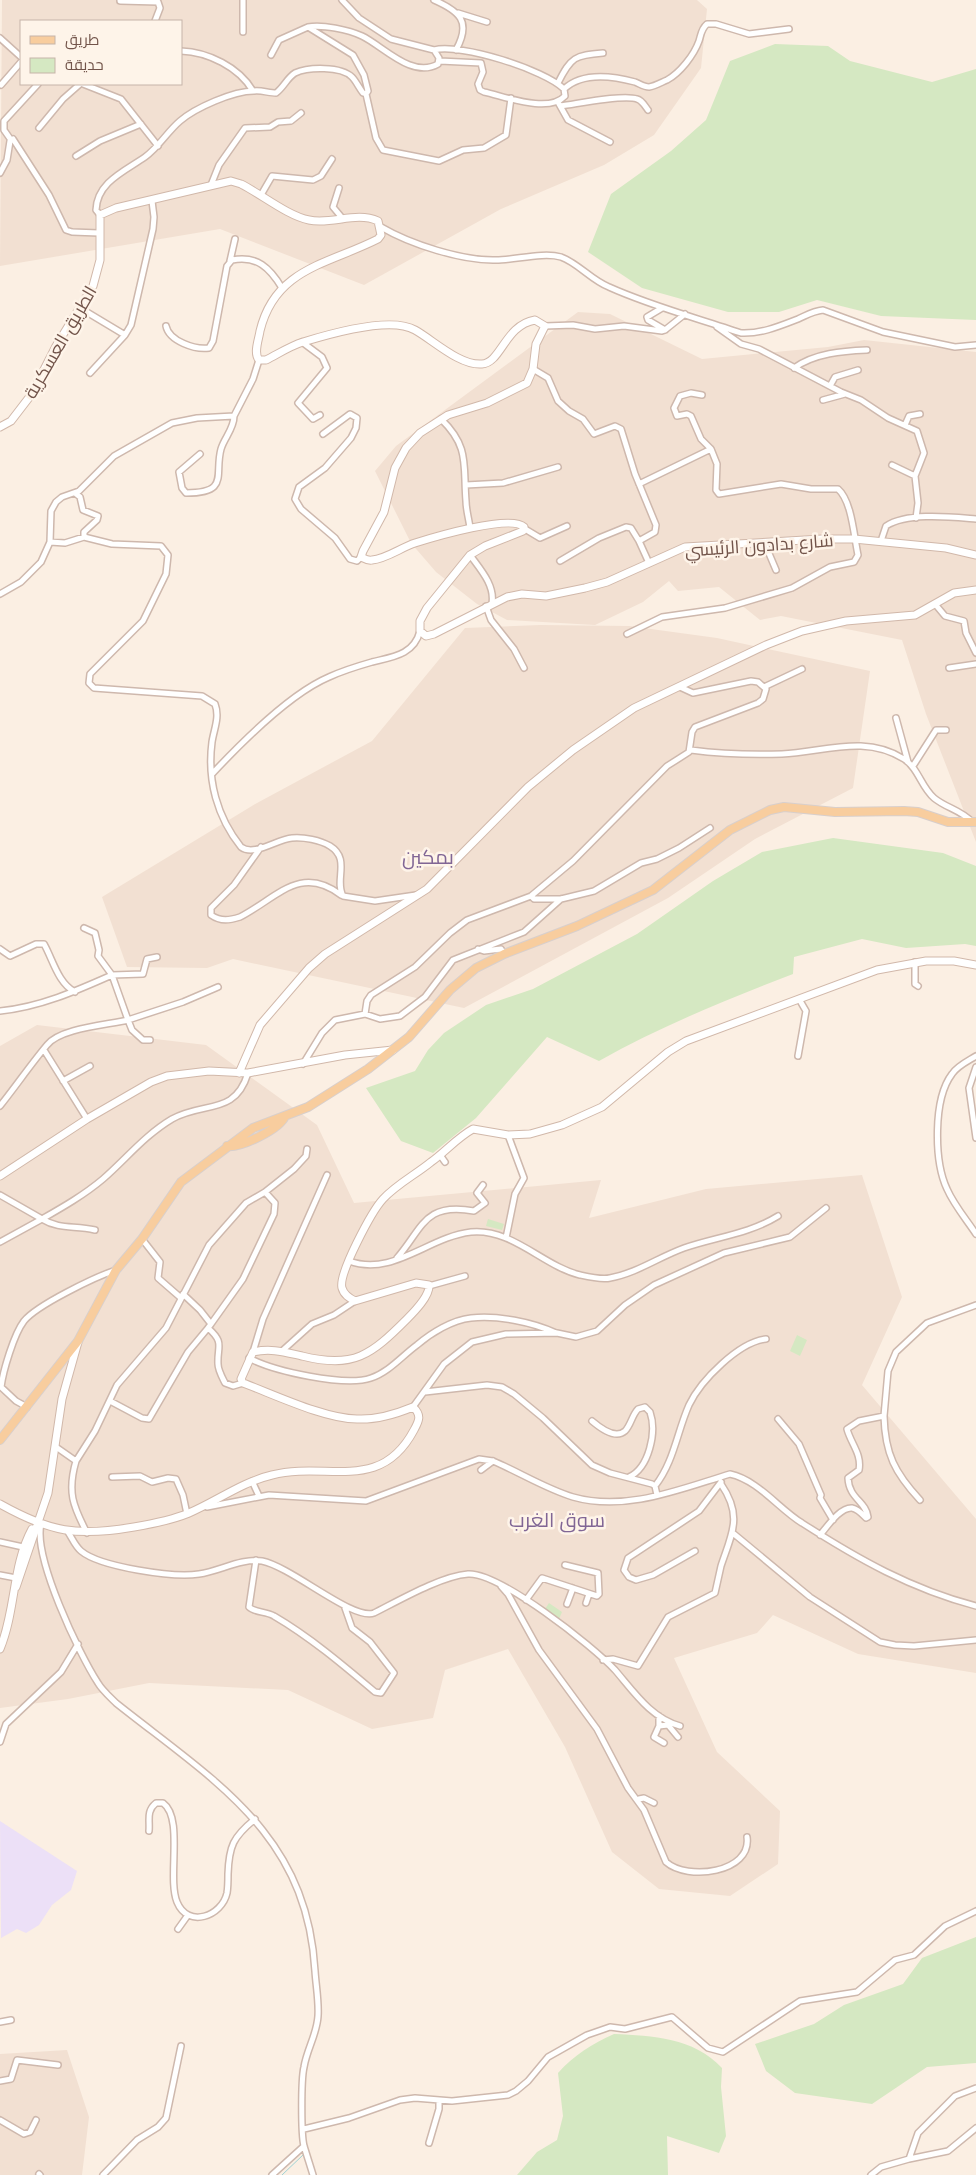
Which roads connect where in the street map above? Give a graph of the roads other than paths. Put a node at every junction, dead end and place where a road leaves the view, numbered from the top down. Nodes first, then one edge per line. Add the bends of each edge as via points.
1 (242, 0) edge
2 (342, 0) edge
3 (434, 0) edge
4 (451, 0) edge
5 (120, 1) edge
6 (451, 6) junction
7 (458, 13) junction
8 (155, 20) edge
9 (487, 22) dead end
10 (308, 26) junction
11 (789, 29) dead end
12 (243, 32) dead end
13 (0, 38) edge
14 (434, 50) junction
15 (456, 50) junction
16 (182, 51) edge
17 (603, 53) dead end
18 (271, 54) dead end
19 (20, 55) edge
20 (440, 61) junction
21 (20, 63) edge
22 (558, 82) junction
23 (1, 85) dead end
24 (37, 85) edge
25 (80, 85) edge
26 (84, 85) edge
27 (564, 89) junction
28 (253, 91) junction
29 (366, 94) junction
30 (511, 98) junction
31 (557, 101) junction
32 (561, 106) junction
33 (648, 110) dead end
34 (301, 113) dead end
35 (140, 124) junction
36 (39, 128) dead end
37 (10, 140) junction
38 (610, 142) dead end
39 (158, 146) junction
40 (76, 156) dead end
41 (332, 159) dead end
42 (0, 174) edge
43 (211, 185) junction
44 (339, 188) dead end
45 (261, 195) junction
46 (152, 201) junction
47 (100, 215) junction
48 (344, 220) junction
49 (381, 227) junction
50 (99, 233) junction
51 (235, 239) dead end
52 (230, 261) junction
53 (282, 288) junction
54 (80, 308) junction
55 (662, 308) junction
56 (685, 314) junction
57 (712, 324) junction
58 (166, 326) dead end
59 (545, 326) junction
60 (666, 330) junction
61 (125, 335) junction
62 (302, 342) junction
63 (976, 345) edge
64 (867, 350) dead end
65 (259, 360) junction
66 (794, 368) junction
67 (534, 369) junction
68 (858, 370) dead end
69 (90, 373) dead end
70 (830, 386) junction
71 (845, 394) junction
72 (702, 395) dead end
73 (823, 400) dead end
74 (920, 414) dead end
75 (320, 415) dead end
76 (234, 416) junction
77 (441, 419) junction
78 (905, 425) junction
79 (0, 427) edge
80 (323, 434) dead end
81 (711, 449) junction
82 (200, 454) dead end
83 (892, 466) dead end
84 (558, 467) dead end
85 (915, 476) junction
86 (639, 484) junction
87 (466, 485) junction
88 (75, 493) junction
89 (916, 518) junction
90 (976, 519) edge
91 (567, 526) dead end
92 (470, 528) junction
93 (525, 529) junction
94 (84, 537) junction
95 (854, 539) junction
96 (639, 541) junction
97 (881, 541) junction
98 (50, 542) junction
99 (765, 544) junction
100 (470, 555) junction
101 (976, 555) edge
102 (361, 557) junction
103 (560, 561) dead end
104 (649, 563) junction
105 (776, 570) dead end
106 (976, 590) edge
107 (0, 594) edge
108 (935, 604) junction
109 (489, 605) junction
110 (420, 632) junction
111 (627, 634) dead end
112 (976, 653) edge
113 (976, 664) edge
114 (524, 668) dead end
115 (949, 668) dead end
116 (802, 669) dead end
117 (680, 687) junction
118 (764, 687) junction
119 (896, 718) dead end
120 (946, 730) dead end
121 (691, 750) junction
122 (908, 762) junction
123 (913, 766) junction
124 (212, 774) junction
125 (974, 822) edge
126 (710, 828) dead end
127 (262, 847) junction
128 (343, 896) junction
129 (417, 896) junction
130 (531, 896) junction
131 (561, 899) junction
132 (84, 928) dead end
133 (0, 949) edge
134 (478, 949) junction
135 (504, 954) junction
136 (158, 957) dead end
137 (915, 961) junction
138 (976, 964) edge
139 (112, 975) junction
140 (918, 986) dead end
141 (218, 987) dead end
142 (75, 992) junction
143 (799, 999) junction
144 (0, 1011) edge
145 (365, 1014) junction
146 (128, 1020) junction
147 (150, 1040) dead end
148 (44, 1050) junction
149 (393, 1050) junction
150 (798, 1056) dead end
151 (976, 1056) edge
152 (302, 1064) junction
153 (90, 1066) dead end
154 (976, 1067) edge
155 (239, 1073) junction
156 (248, 1073) junction
157 (63, 1080) junction
158 (0, 1106) edge
159 (285, 1116) junction
160 (87, 1119) junction
161 (255, 1127) junction
162 (259, 1135) junction
163 (508, 1135) junction
164 (976, 1138) edge
165 (227, 1146) junction
166 (308, 1149) dead end
167 (440, 1155) junction
168 (445, 1162) dead end
169 (327, 1175) dead end
170 (0, 1176) edge
171 (483, 1185) dead end
172 (265, 1192) junction
173 (0, 1195) edge
174 (826, 1208) dead end
175 (778, 1216) dead end
176 (42, 1219) junction
177 (95, 1230) dead end
178 (976, 1234) edge
179 (506, 1238) junction
180 (142, 1239) junction
181 (0, 1242) edge
182 (349, 1261) junction
183 (396, 1261) junction
184 (116, 1270) junction
185 (465, 1276) dead end
186 (429, 1286) junction
187 (182, 1296) junction
188 (355, 1301) junction
189 (976, 1305) edge
190 (209, 1326) junction
191 (557, 1333) junction
192 (766, 1339) dead end
193 (78, 1341) junction
194 (282, 1351) junction
195 (251, 1355) junction
196 (243, 1383) junction
197 (425, 1392) junction
198 (110, 1401) junction
199 (27, 1408) junction
200 (413, 1408) junction
201 (884, 1416) junction
202 (778, 1420) dead end
203 (592, 1421) dead end
204 (0, 1440) edge
205 (56, 1447) junction
206 (493, 1460) junction
207 (76, 1461) junction
208 (481, 1470) dead end
209 (112, 1477) dead end
210 (628, 1477) junction
211 (722, 1477) junction
212 (252, 1481) junction
213 (721, 1484) junction
214 (655, 1486) junction
215 (658, 1495) junction
216 (259, 1496) junction
217 (920, 1500) dead end
218 (0, 1504) edge
219 (199, 1508) junction
220 (187, 1514) junction
221 (833, 1520) junction
222 (40, 1522) junction
223 (68, 1532) junction
224 (87, 1533) junction
225 (734, 1534) junction
226 (820, 1535) junction
227 (0, 1542) edge
228 (23, 1547) junction
229 (695, 1552) dead end
230 (256, 1560) junction
231 (564, 1565) dead end
232 (0, 1575) edge
233 (16, 1578) junction
234 (498, 1583) junction
235 (16, 1587) junction
236 (573, 1588) junction
237 (588, 1594) junction
238 (526, 1600) junction
239 (586, 1603) dead end
240 (566, 1604) dead end
241 (976, 1606) edge
242 (345, 1608) junction
243 (976, 1640) edge
244 (78, 1644) junction
245 (0, 1649) edge
246 (604, 1660) junction
247 (659, 1716) junction
248 (659, 1726) junction
249 (680, 1726) dead end
250 (678, 1737) dead end
251 (0, 1742) edge
252 (664, 1743) dead end
253 (638, 1799) dead end
254 (654, 1803) dead end
255 (255, 1819) junction
256 (149, 1831) dead end
257 (747, 1837) dead end
258 (976, 1911) edge
259 (188, 1915) junction
260 (178, 1929) dead end
261 (11, 2020) dead end
262 (0, 2022) edge
263 (181, 2046) dead end
264 (58, 2065) dead end
265 (0, 2081) edge
266 (976, 2088) edge
267 (439, 2100) junction
268 (0, 2120) edge
269 (36, 2120) dead end
270 (976, 2128) edge
271 (304, 2129) junction
272 (429, 2143) dead end
273 (304, 2146) junction
274 (909, 2159) junction
275 (103, 2175) edge
276 (272, 2175) edge
277 (313, 2175) edge
278 (871, 2175) edge

1 - 12 street
2 - 14 street via 359,18 391,39
3 - 6 street
4 - 6 street
5 - 8 street via 158,2 160,8
6 - 7 street
7 - 9 street
7 - 15 street via 463,30
10 - 18 street via 279,40
10 - 20 street via 358,34 411,65 431,67
10 - 29 street via 353,55 367,84
11 - 27 street via 749,34 707,24 684,65 675,75 660,83 646,87 597,77 576,81
13 - 19 street
14 - 15 street
14 - 20 street
15 - 22 street via 517,64
16 - 28 street via 205,54 227,66
17 - 22 street via 582,54 567,65
20 - 30 street via 481,63 480,90
21 - 23 street
22 - 27 street
24 - 37 street via 4,121 4,130
25 - 36 street via 63,99
26 - 35 street via 121,99
27 - 31 street via 565,96
28 - 29 street via 276,93 296,73 323,69 347,73
28 - 39 street via 196,111 179,122
29 - 30 street via 376,138 383,150 434,161 463,150 484,148 504,138 508,132
30 - 31 street via 530,103
31 - 32 street
32 - 33 street via 634,98
32 - 38 street via 568,120
34 - 43 street via 291,122 246,128 219,166
35 - 39 street
35 - 40 street via 100,141
37 - 42 street via 7,160
37 - 50 street via 15,141 49,195 66,230
39 - 47 street via 108,183 96,204
41 - 45 street via 321,176 313,180 272,176
43 - 45 main road via 236,182
43 - 46 main road
44 - 48 street via 333,206
45 - 48 main road via 307,220
46 - 47 main road via 116,208
46 - 61 street via 153,229 133,319
47 - 50 main road, الطريق العسكرية
48 - 49 main road via 368,218 378,221
49 - 53 main road via 378,238 319,263
49 - 55 street via 427,246 478,260 561,257 608,287
50 - 54 main road, الطريق العسكرية via 98,271
51 - 52 street
52 - 53 street via 252,260 265,265
52 - 58 street via 209,348 186,344 169,334
53 - 65 main road via 265,313 256,352
54 - 61 street
54 - 79 main road, الطريق العسكرية via 22,409
55 - 56 street
55 - 60 street via 647,317
56 - 57 street
56 - 60 street
57 - 63 street via 742,333 754,333 814,310 823,310 883,332 955,346
57 - 66 street via 741,344 759,349
59 - 60 street via 573,324 595,329 624,326
59 - 62 main road via 535,320 522,324 509,335 494,358 482,364 464,360 404,326 375,326
59 - 67 main road via 536,344
61 - 69 street
62 - 65 main road via 266,360
62 - 75 street via 322,357 327,368 298,403 314,419
64 - 66 street via 830,353
65 - 76 street
66 - 70 street
67 - 77 main road via 522,386 488,403
67 - 86 street via 548,378 558,400 583,419 594,434 619,427
68 - 70 street via 835,377
70 - 71 street
71 - 73 street
71 - 78 street
72 - 81 street via 680,396 674,408 677,416 691,416 702,439
74 - 78 street via 909,416
76 - 82 street via 220,450 218,480 208,489 186,493 179,472
76 - 88 street via 172,423 121,451
77 - 87 street via 462,450
77 - 102 main road via 420,433 401,454 384,512
78 - 85 street via 917,431 924,446
80 - 102 street via 350,414 357,418 351,438 325,468 299,488 295,499 301,509 336,538 350,560 356,561
81 - 86 street
81 - 95 street via 716,456 716,490 719,494 781,484 840,490 850,514
83 - 85 street
84 - 87 street via 502,483
85 - 89 street
86 - 96 street via 656,525 655,532
87 - 92 street
88 - 94 street via 80,497 83,510 98,516 84,532
88 - 98 street via 62,496 53,506
89 - 90 street
89 - 97 street via 890,524
91 - 93 street via 540,538
92 - 93 main road via 512,523 521,524
92 - 102 main road via 415,543 375,560
93 - 100 main road
94 - 98 street via 64,543
94 - 124 street via 112,544 161,546 168,555 166,574 143,621 90,674 90,683 94,688 202,696 210,700 215,704 218,718 212,741
95 - 97 main road, شارع بدادون الرئيسي
95 - 99 main road, شارع بدادون الرئيسي
95 - 111 street via 858,555 856,561 830,567 792,588 725,608 662,617
96 - 103 street via 631,528 626,527 599,538
96 - 104 street
97 - 101 main road, شارع بدادون الرئيسي via 954,549
98 - 107 street via 38,566 21,582
99 - 104 main road, شارع بدادون الرئيسي via 685,547
99 - 105 street
100 - 109 street via 489,584 492,596
100 - 110 main road via 427,608 420,621
104 - 109 main road, شارع بدادون الرئيسي via 586,588 546,596 522,594
106 - 108 main road via 954,593
108 - 112 street via 945,616 964,621
108 - 117 main road via 915,615 846,621 802,631
109 - 110 main road, شارع بدادون الرئيسي via 430,636
109 - 114 street via 490,620 514,649
110 - 124 street via 403,654 330,676 307,690 265,723
113 - 115 street
116 - 118 street
117 - 118 street via 693,693 751,681
117 - 129 main road via 634,708 550,769 505,808 440,878
118 - 121 street via 765,695 758,703 696,727
119 - 122 street
120 - 123 street via 936,730 932,734
121 - 122 street via 782,754 857,744
121 - 130 street via 667,766 573,861
122 - 123 street
123 - 125 street via 932,796
124 - 127 street via 212,789 218,807 236,841 245,850
125 - 135 main road via 948,822 904,811 835,812 784,807 770,810 730,830 652,890 577,926
126 - 131 street via 657,859 641,863 599,889
127 - 128 street via 292,838 329,846 340,859
127 - 128 street via 234,886 211,908 211,916 231,920 240,917 301,882 325,884
128 - 129 street via 375,900
129 - 155 main road via 325,954 309,968 267,1014
130 - 131 street via 534,899
130 - 145 street via 461,924 415,967 371,994
131 - 134 street via 524,932
132 - 139 street via 94,933 98,956
133 - 142 street via 10,956 36,944 44,944 62,979
134 - 135 street via 501,949
134 - 145 street via 450,963 425,997 407,1012 380,1020
135 - 149 main road via 462,978 420,1026
136 - 139 street via 147,959 143,974
137 - 138 main road
137 - 140 street via 915,984
137 - 143 main road via 877,970
139 - 142 street
139 - 146 street
141 - 146 street
142 - 144 street via 22,1009
143 - 150 street via 806,1011
143 - 163 main road via 686,1041 602,1107 544,1131
145 - 152 street via 335,1020 328,1025
146 - 147 street via 132,1030 143,1040
146 - 148 street via 62,1035 47,1044
148 - 157 street
148 - 158 street
149 - 152 main road
149 - 159 main road via 308,1107
151 - 178 street via 958,1067 948,1079 940,1102 938,1126 942,1177 952,1199
152 - 156 main road
153 - 157 street
154 - 164 street via 970,1088
155 - 156 main road
155 - 160 main road via 201,1072 167,1076
156 - 176 street via 239,1094 230,1101 190,1111 172,1120 144,1139 88,1191
157 - 160 street
159 - 161 main road
159 - 162 main road via 279,1126
160 - 170 main road
161 - 162 main road
161 - 165 main road
162 - 165 main road via 242,1145
163 - 167 main road via 473,1129
163 - 179 street via 524,1178 514,1199
165 - 180 main road via 181,1182
166 - 172 street via 294,1169
167 - 168 street
167 - 182 main road via 381,1201
169 - 195 street via 263,1319
171 - 183 street via 477,1193 485,1203 474,1212 449,1210 427,1219
172 - 187 street via 246,1202 209,1245
172 - 190 street via 275,1203 274,1214 243,1280
173 - 176 street
174 - 191 street via 790,1236 724,1252 654,1285 625,1305 597,1331 576,1336
175 - 179 street via 758,1227 685,1248 633,1272 604,1279 580,1274
176 - 177 street via 55,1227
176 - 181 street
179 - 183 street via 472,1232 439,1240
180 - 184 main road
180 - 187 street via 160,1262 158,1278
182 - 183 street via 370,1266
182 - 188 main road via 343,1274 342,1288
184 - 193 main road
184 - 199 street via 100,1275 35,1311 21,1325 1,1387
185 - 186 street
186 - 188 main road via 416,1283
186 - 194 main road via 410,1316 368,1354 325,1362
187 - 190 street via 200,1310
187 - 198 street via 166,1328 117,1385
188 - 194 street via 312,1324
189 - 201 street via 927,1323 896,1352 888,1371
190 - 196 street via 220,1346 218,1363 225,1382 233,1386
190 - 198 street via 188,1352 149,1419
191 - 195 street via 513,1321 470,1318 436,1332 387,1370 360,1381 269,1368
191 - 197 street via 506,1334 472,1342 444,1364
192 - 214 street via 747,1344 727,1360 696,1395 669,1464
193 - 199 main road
193 - 205 main road via 62,1400
194 - 195 main road via 271,1349
195 - 196 main road via 242,1374
196 - 200 main road via 355,1420
197 - 200 street
197 - 210 street via 487,1385 502,1387 543,1418 582,1459 610,1473
198 - 207 street
199 - 204 main road
200 - 212 main road via 420,1420 402,1450 383,1465 348,1472 286,1472
201 - 217 street via 891,1462
201 - 221 street via 859,1421 847,1430 860,1464 859,1470 848,1478 848,1486 868,1517 849,1508
202 - 221 street via 799,1444 820,1498
203 - 210 street via 606,1431 620,1433 626,1430 638,1409 645,1407 650,1412 652,1437 648,1451 639,1470
205 - 207 street
205 - 222 main road
206 - 208 street
206 - 215 street via 573,1497 616,1502
206 - 216 street via 470,1462 366,1501
207 - 224 street via 71,1494
209 - 220 street via 140,1476 152,1482 168,1478 176,1480
210 - 214 street
211 - 213 street
211 - 215 street
211 - 226 street via 737,1476
212 - 216 street
212 - 219 main road
213 - 225 street via 733,1506
213 - 229 street via 699,1511 628,1558 624,1570 636,1580 653,1575
214 - 215 street
216 - 219 street
218 - 222 main road
219 - 220 main road
220 - 224 main road via 153,1524
221 - 226 street
222 - 223 main road
222 - 228 main road
222 - 235 main road
222 - 244 street via 44,1559
223 - 224 main road
223 - 230 street via 78,1548 91,1557 144,1571 197,1575
225 - 243 street via 810,1597 880,1642 914,1646
225 - 246 street via 712,1596 702,1598 668,1617 638,1666 613,1659
226 - 241 street via 915,1587
227 - 228 street
228 - 233 main road
230 - 242 street via 296,1577
230 - 242 street via 249,1607 272,1614 381,1693 394,1673 370,1642 352,1628
231 - 237 street via 598,1573 599,1594
232 - 233 street
233 - 235 main road
234 - 238 street
234 - 242 street via 465,1574 418,1591 369,1615
234 - 257 street via 508,1594 539,1650 597,1729 628,1788 644,1810 666,1862 702,1872 721,1869 744,1855
235 - 245 main road
236 - 237 street
236 - 238 street via 542,1578
236 - 240 street
237 - 239 street
238 - 246 street
244 - 251 street via 61,1672 6,1724
244 - 255 street via 98,1684 116,1703 217,1783
246 - 247 street
247 - 248 street
247 - 249 street
248 - 250 street via 668,1725
248 - 252 street via 654,1737
253 - 254 street
255 - 259 street via 230,1845 227,1892 221,1906 208,1916
255 - 271 street via 283,1858 297,1887 313,1944 318,2014 302,2077
256 - 259 street via 150,1809 156,1803 163,1803 174,1825 176,1897
258 - 267 street via 945,1926 914,1955 895,1960 857,1992 800,2001 723,2052 708,2048 672,2017 625,2029 610,2027 587,2035 548,2057 536,2073 512,2094 483,2099
259 - 260 street
261 - 262 street
263 - 275 street via 166,2118 137,2140
264 - 265 street via 18,2060 11,2079
266 - 274 street via 955,2096 918,2133
267 - 271 street via 400,2100 350,2118
267 - 272 street
268 - 269 street via 24,2134 30,2132
270 - 274 street via 948,2151
271 - 273 street
273 - 276 street
273 - 277 street
274 - 278 street via 881,2167

